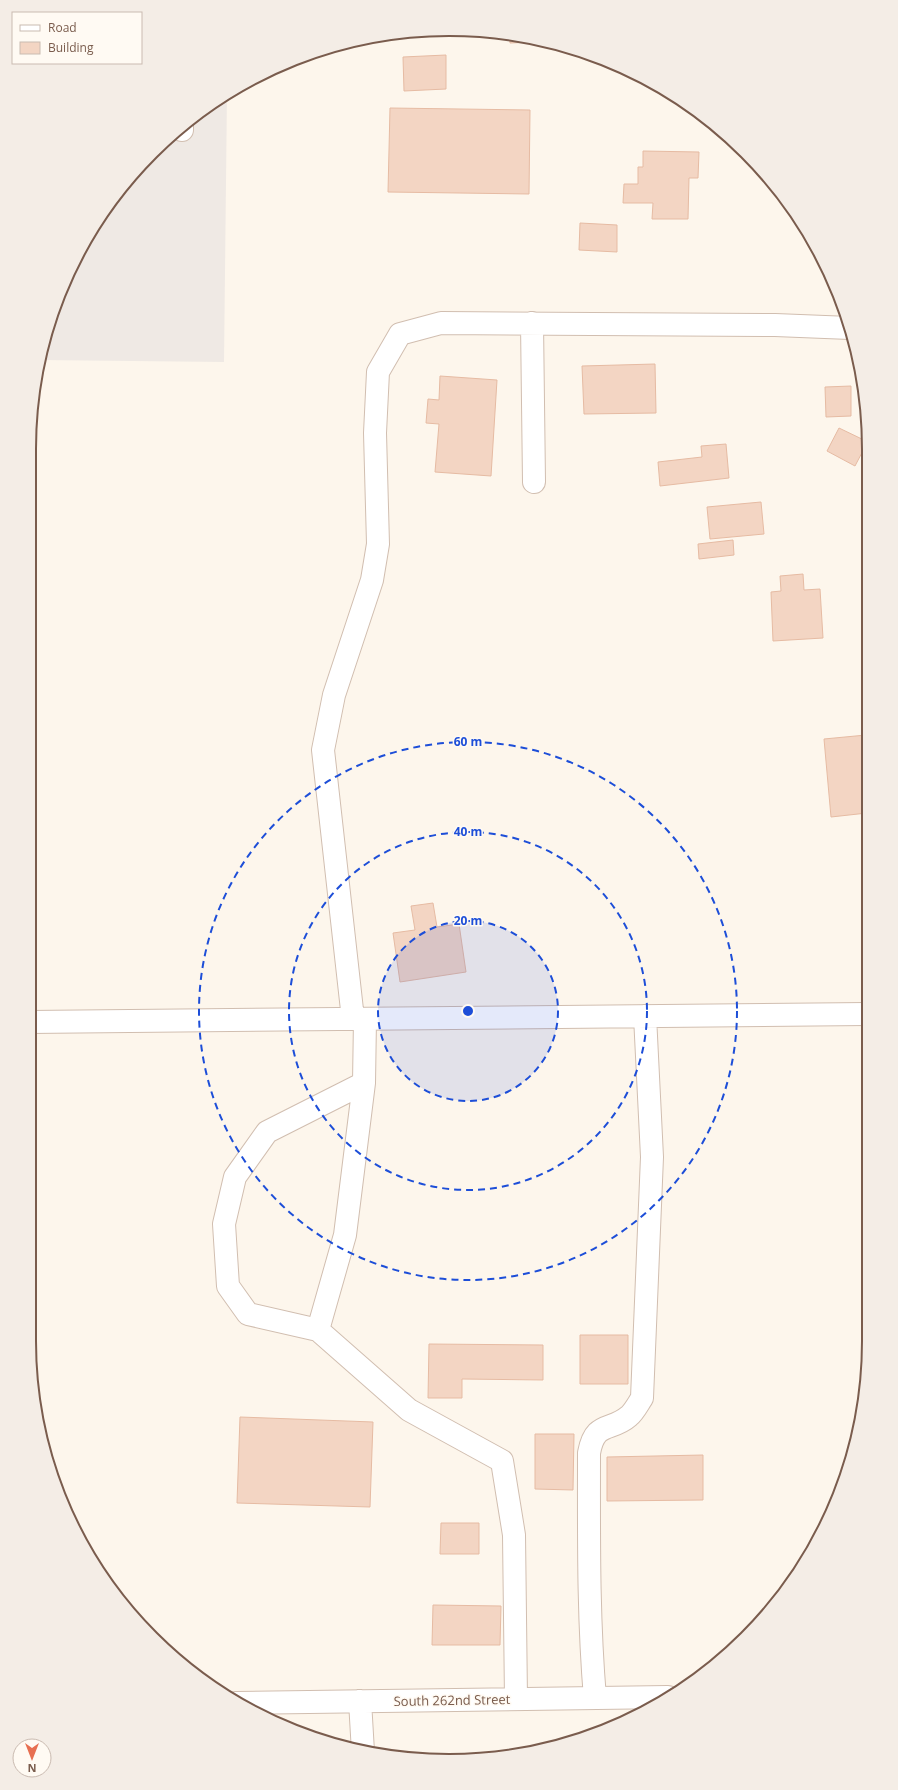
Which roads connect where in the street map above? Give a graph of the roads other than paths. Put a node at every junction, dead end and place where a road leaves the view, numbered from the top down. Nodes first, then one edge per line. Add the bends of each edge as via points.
1 (532, 323) junction
2 (844, 328) edge
3 (534, 482) dead end
4 (862, 1014) edge
5 (645, 1016) junction
6 (359, 1019) junction
7 (36, 1022) edge
8 (364, 1084) junction
9 (318, 1330) junction
10 (659, 1697) edge
11 (596, 1698) junction
12 (516, 1699) junction
13 (360, 1701) junction
14 (250, 1703) edge
15 (363, 1745) edge

1 - 2 street
1 - 3 street
1 - 6 street via 441,323 400,334 378,372 375,432 378,544 372,580 334,695 323,750
4 - 5 street
5 - 6 street
5 - 11 street via 652,1157 642,1398 628,1417 600,1430 591,1442 589,1453 589,1589 591,1654
6 - 7 street
6 - 8 street
8 - 9 street via 345,1235
8 - 9 street via 267,1132 235,1177 224,1224 228,1286 248,1314
9 - 12 street via 409,1410 502,1461 514,1535
10 - 11 street, South 262nd Street
11 - 12 street, South 262nd Street
12 - 13 street, South 262nd Street
13 - 14 street, South 262nd Street
13 - 15 street

